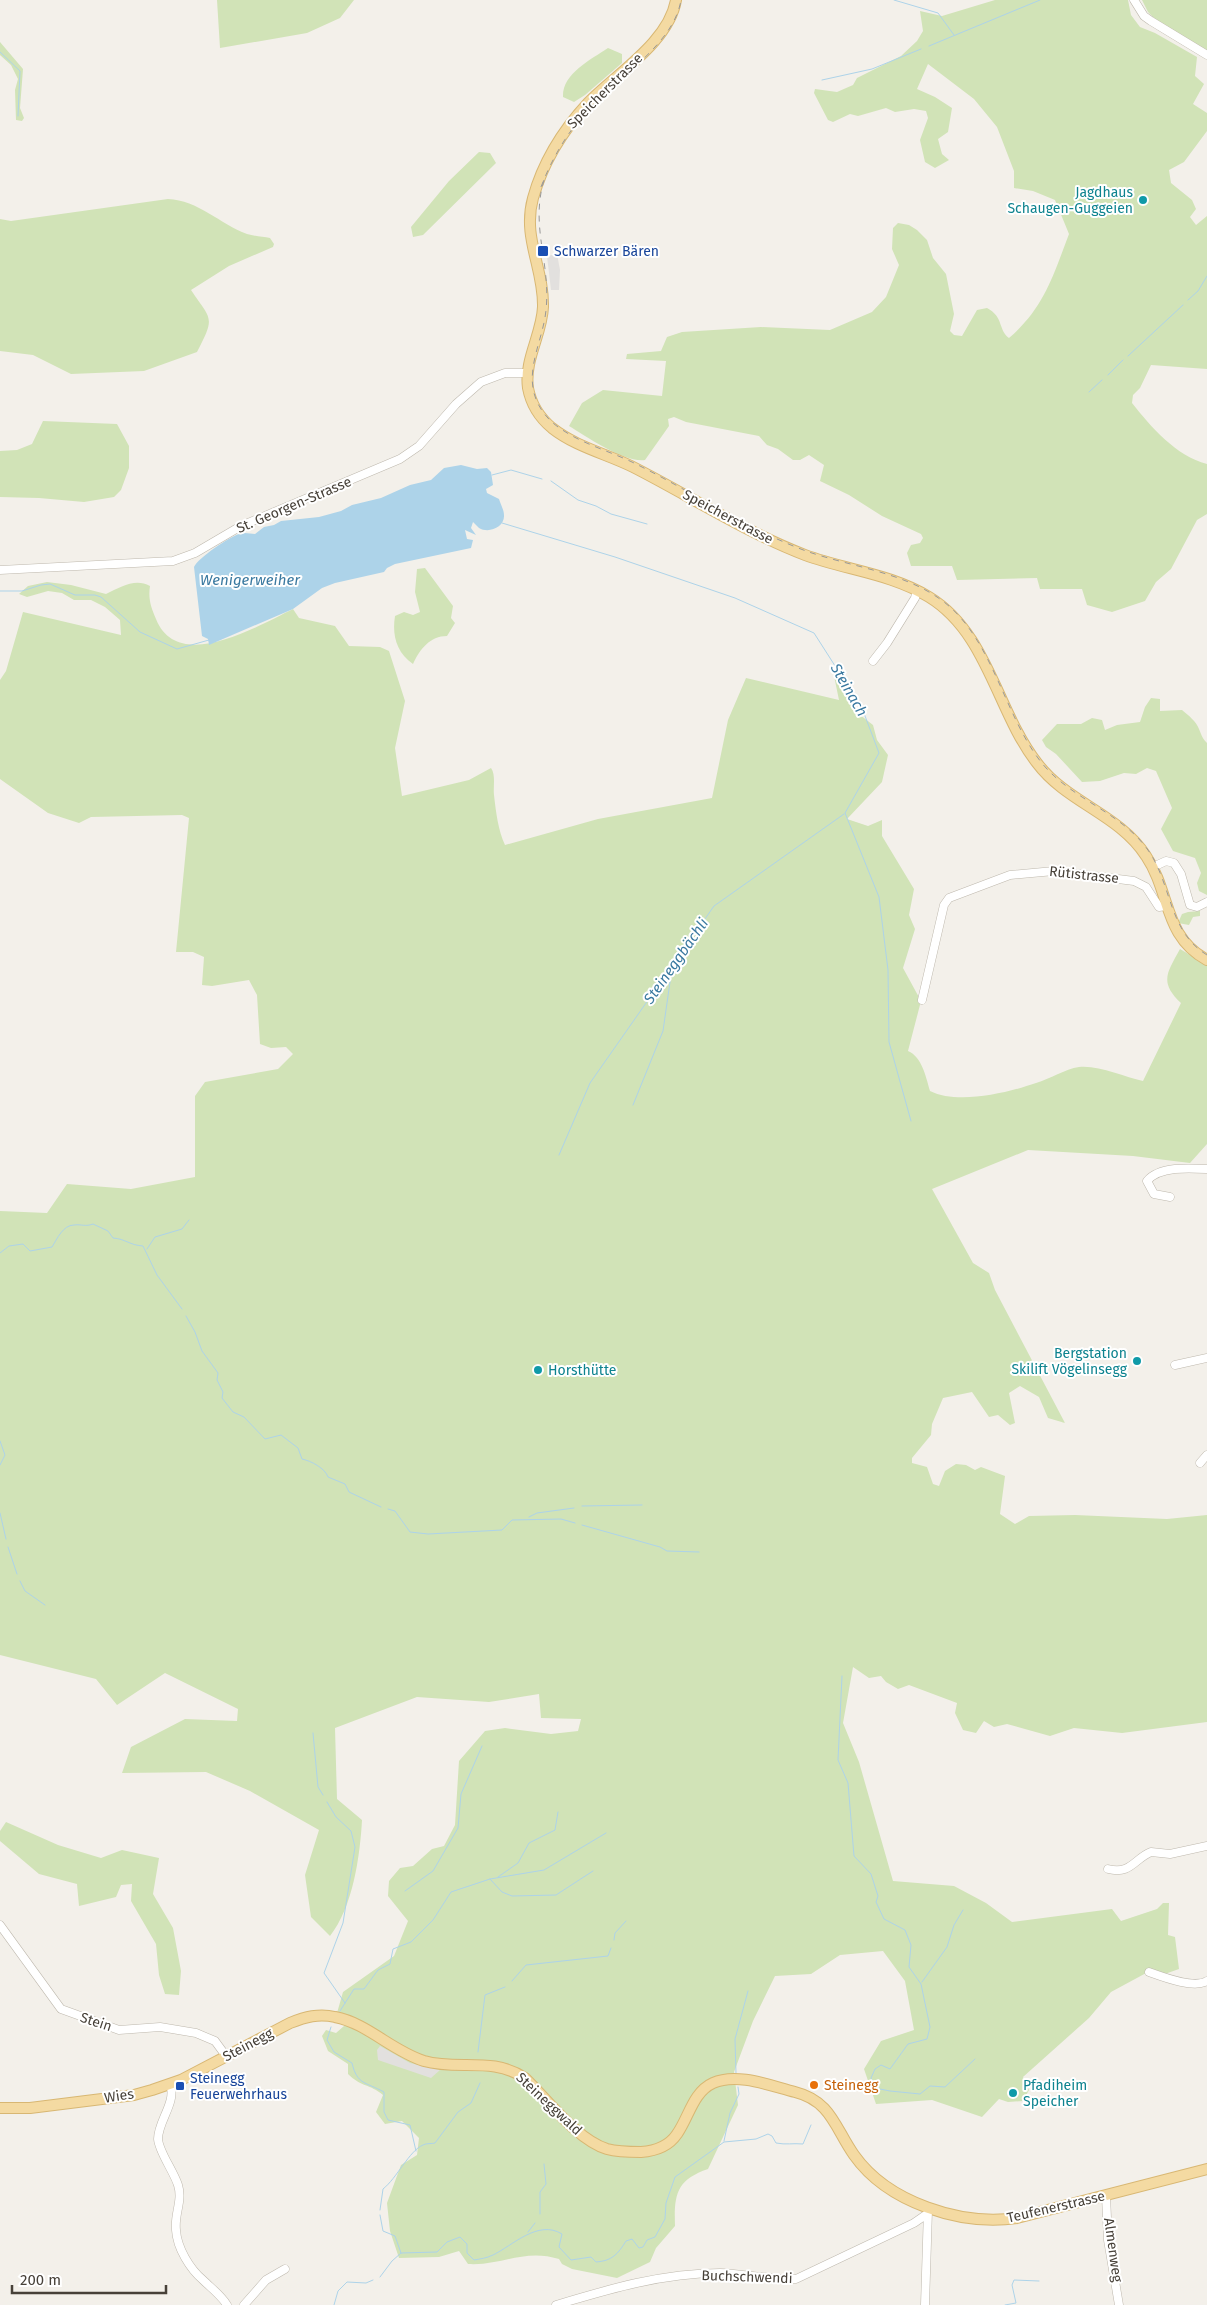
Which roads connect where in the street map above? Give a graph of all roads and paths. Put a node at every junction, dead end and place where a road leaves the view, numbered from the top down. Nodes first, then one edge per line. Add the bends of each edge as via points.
1 (676, 0) edge
2 (1134, 0) edge
3 (1207, 55) edge
4 (528, 373) junction
5 (0, 570) edge
6 (917, 590) junction
7 (873, 661) dead end
8 (1153, 867) junction
9 (1207, 902) edge
10 (1166, 906) junction
11 (1207, 960) edge
12 (922, 1000) dead end
13 (1207, 1168) edge
14 (1170, 1198) dead end
15 (1207, 1358) edge
16 (1175, 1365) dead end
17 (1207, 1455) edge
18 (1200, 1463) dead end
19 (1207, 1846) edge
20 (1108, 1869) dead end
21 (0, 1925) edge
22 (1149, 1972) dead end
23 (1207, 1981) edge
24 (329, 2016) joint
25 (226, 2056) junction
26 (713, 2083) joint
27 (170, 2084) junction
28 (0, 2108) edge
29 (1207, 2169) edge
30 (1106, 2196) junction
31 (928, 2210) junction
32 (285, 2269) dead end
33 (227, 2305) edge
34 (244, 2305) edge
35 (556, 2305) edge
36 (925, 2305) edge
37 (1119, 2305) edge

1 - 4 main road, Speicherstrasse via 670,19 660,34 576,116 542,173 529,225 543,305
2 - 3 street via 1144,16
4 - 5 street, St. Georgen-Strasse via 505,373 487,378 456,404 419,446 400,459 241,526 190,556 164,563
4 - 6 main road, Speicherstrasse via 529,394 536,409 548,425 564,436 636,468 780,544
6 - 7 street via 915,598
6 - 8 main road, Speicherstrasse via 943,607 967,634 1023,742 1046,775 1127,833
8 - 9 street via 1172,862 1179,870 1191,906
8 - 10 main road, Speicherstrasse
10 - 11 main road, Speicherstrasse via 1181,939
10 - 12 street, Rütistrasse via 1159,907 1146,887 1134,880 1054,871 1010,875 949,898 944,905
13 - 14 street via 1164,1172 1150,1177 1147,1181 1154,1194
15 - 16 street
17 - 18 street
19 - 20 street via 1170,1854 1151,1852 1129,1867
21 - 25 street, Stein via 61,2008 119,2030 160,2027 196,2033 215,2041
22 - 23 street via 1199,1984
24 - 25 main road, Steinegg via 301,2018
24 - 26 main road, Steineggwald via 351,2022 425,2061 499,2066 513,2070 585,2137 607,2149 644,2152 664,2146 676,2136 697,2096
25 - 27 main road, Steinegg
26 - 31 main road, Teufenerstrasse via 726,2079 749,2081 797,2092 817,2101 830,2114 854,2155 870,2173
27 - 28 main road, Wies via 134,2095 30,2108
27 - 33 street via 172,2094 160,2126 159,2149 169,2163 181,2197 176,2230 178,2240 191,2267
29 - 30 main road, Teufenerstrasse
30 - 31 main road, Teufenerstrasse via 1009,2220
30 - 37 street, Almenweg via 1108,2240
31 - 35 street, Buchschwendi via 914,2223 796,2279 720,2274 669,2277 608,2289
31 - 36 street
32 - 34 street via 266,2280

